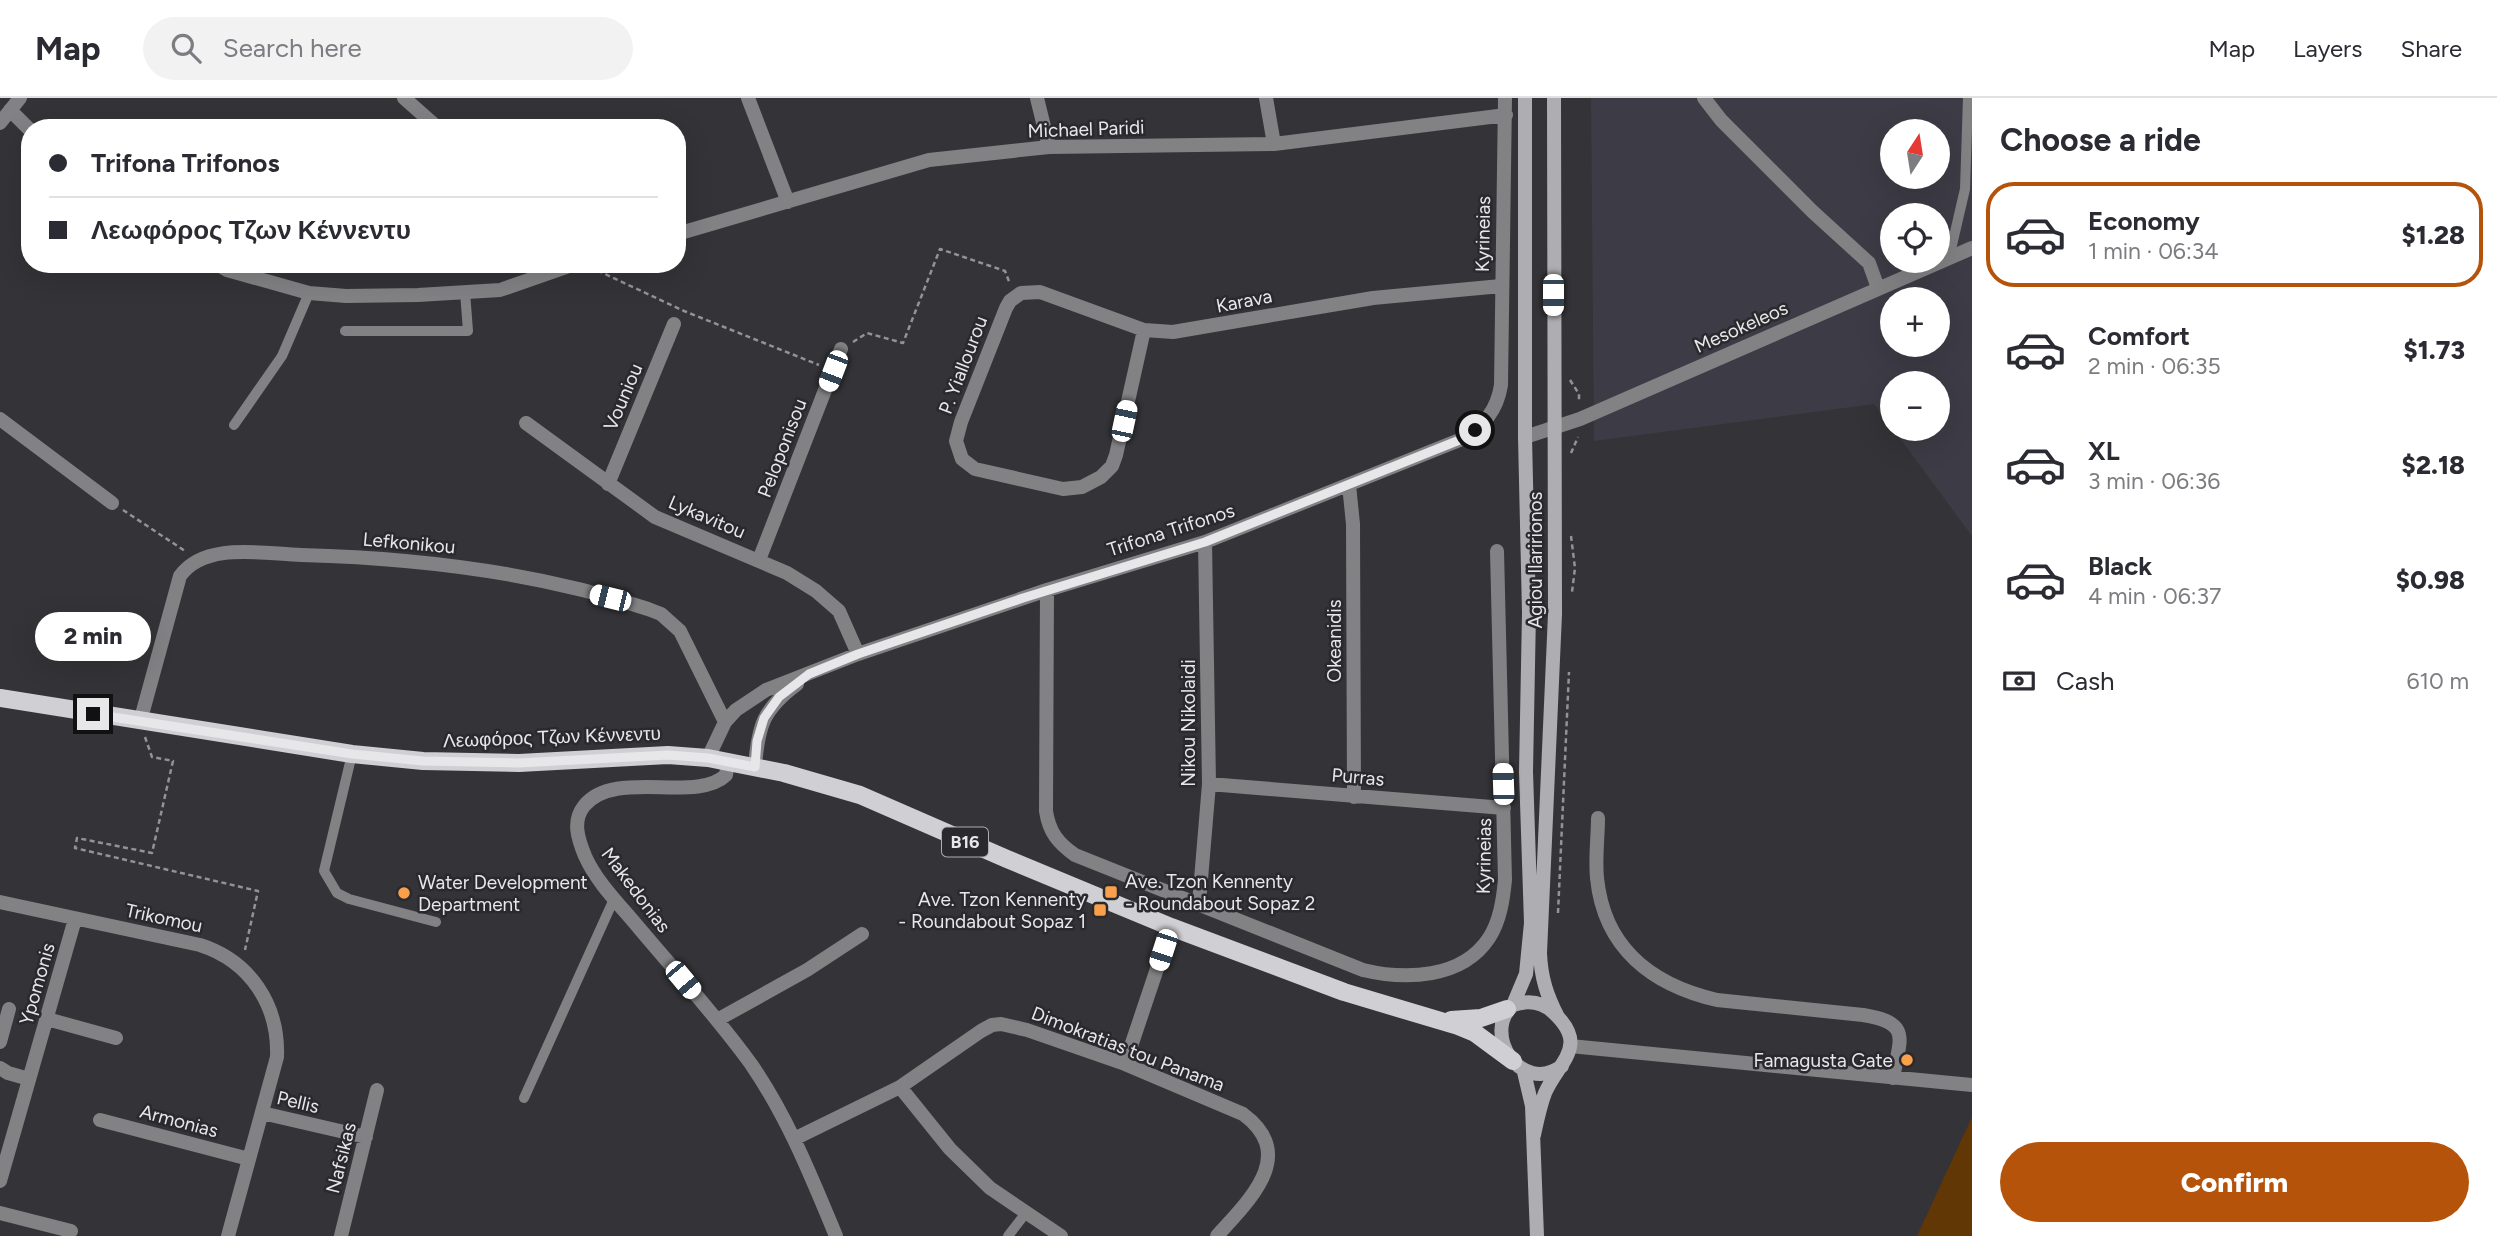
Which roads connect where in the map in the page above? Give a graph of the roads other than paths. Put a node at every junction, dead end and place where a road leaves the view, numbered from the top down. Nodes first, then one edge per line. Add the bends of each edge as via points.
1 (20, 98) edge
2 (404, 98) edge
3 (748, 98) edge
4 (1037, 98) edge
5 (1266, 98) edge
6 (1506, 98) edge
7 (1525, 98) edge
8 (1554, 98) edge
9 (1704, 98) edge
10 (1968, 98) edge
11 (10, 110) junction
12 (1506, 115) junction
13 (428, 119) edge
14 (21, 121) edge
15 (0, 123) edge
16 (1274, 144) junction
17 (1049, 148) junction
18 (788, 202) junction
19 (686, 231) edge
20 (1972, 247) edge
21 (1950, 250) edge
22 (1950, 257) edge
23 (238, 273) edge
24 (550, 273) edge
25 (1913, 273) edge
26 (1501, 286) junction
27 (1878, 288) junction
28 (465, 292) junction
29 (309, 293) junction
30 (1011, 302) joint
31 (674, 324) dead end
32 (1144, 330) junction
33 (345, 331) dead end
34 (841, 349) road end
35 (1501, 372) joint
36 (0, 419) edge
37 (526, 424) dead end
38 (234, 425) dead end
39 (1553, 427) junction
40 (1525, 437) junction
41 (608, 485) junction
42 (1349, 485) junction
43 (112, 503) road end
44 (1205, 542) junction
45 (1497, 551) dead end
46 (759, 560) junction
47 (1047, 590) junction
48 (858, 654) junction
49 (809, 674) junction
50 (0, 698) edge
51 (140, 722) junction
52 (725, 722) junction
53 (352, 754) junction
54 (708, 758) junction
55 (727, 762) junction
56 (755, 767) junction
57 (1209, 784) junction
58 (1354, 797) junction
59 (1504, 808) junction
60 (1598, 818) dead end
61 (614, 899) junction
62 (0, 902) edge
63 (1199, 903) junction
64 (75, 919) junction
65 (436, 922) dead end
66 (1171, 927) junction
67 (862, 934) dead end
68 (1510, 1007) junction
69 (9, 1009) dead end
70 (1558, 1017) junction
71 (47, 1019) junction
72 (717, 1020) junction
73 (1441, 1020) junction
74 (116, 1038) dead end
75 (0, 1042) edge
76 (1570, 1046) junction
77 (1125, 1065) junction
78 (1519, 1066) junction
79 (1562, 1066) junction
80 (0, 1068) edge
81 (1893, 1078) junction
82 (29, 1079) junction
83 (1972, 1084) edge
84 (900, 1087) junction
85 (377, 1090) dead end
86 (524, 1098) dead end
87 (262, 1113) junction
88 (100, 1120) dead end
89 (1534, 1135) junction
90 (366, 1137) junction
91 (796, 1138) junction
92 (249, 1159) junction
93 (0, 1181) edge
94 (0, 1213) edge
95 (1026, 1214) junction
96 (71, 1231) dead end
97 (228, 1236) edge
98 (341, 1236) edge
99 (836, 1236) edge
100 (1008, 1236) edge
101 (1061, 1236) edge
102 (1216, 1236) edge
103 (1536, 1236) edge

1 - 11 street
2 - 13 street
3 - 18 street
4 - 17 street
5 - 16 street
6 - 12 street, Kyrineias
7 - 40 main road, Agiou Ilaririonos
8 - 39 main road, Agiou Ilaririonos
9 - 27 street via 1721,120 1869,263
10 - 21 lane via 1965,189
11 - 14 street
11 - 15 street
12 - 16 street, Michael Paridi
12 - 26 street, Kyrineias
16 - 17 street, Michael Paridi
17 - 18 street, Michael Paridi via 929,160
18 - 19 street, Michael Paridi
20 - 22 street, Mesokeleos
23 - 29 street
24 - 28 street via 500,290
25 - 27 street, Mesokeleos
26 - 32 street, Karava via 1373,298 1193,330
26 - 35 street, Kyrineias
27 - 39 street, Mesokeleos
28 - 29 street via 394,296
28 - 33 lane via 468,331
29 - 38 lane via 282,356
30 - 32 street, Karava via 1021,293 1040,292
30 - 32 street, P. Yiallourou via 968,400 957,436 958,453 975,469 1063,489 1089,484 1108,471 1116,455
31 - 41 street, Vouniou
34 - 46 street, Peloponisou
35 - 42 street, Trifona Trifonos via 1496,407 1475,430
36 - 43 street
37 - 41 street, Lykavitou
39 - 40 street, Mesokeleos
39 - 70 main road, Agiou Ilaririonos via 1555,614 1540,953 1541,974
40 - 68 main road, Agiou Ilaririonos via 1531,923 1526,974
41 - 46 street, Lykavitou via 655,517
42 - 44 street, Trifona Trifonos
42 - 58 street, Okeanidis
44 - 47 street, Trifona Trifonos
44 - 57 street, Nikou Nikolaidi
45 - 59 street, Kyrineias
46 - 48 street, Lykavitou via 832,603 846,622
47 - 48 street, Trifona Trifonos
47 - 63 street, Kyrineias via 1045,801 1049,828 1075,856
48 - 49 street, Trifona Trifonos
49 - 52 street, Trifona Trifonos via 766,690
49 - 56 street, Trifona Trifonos via 779,697 764,718
50 - 51 main road, Λεωφόρος Τζων Κέννεντυ / B16
51 - 52 street, Lefkonikou via 180,576 199,560 231,553 414,560 503,574 634,604 661,614 680,631
51 - 53 main road, Λεωφόρος Τζων Κέννεντυ / B16
52 - 54 street, Trifona Trifonos
53 - 54 main road, Λεωφόρος Τζων Κέννεντυ / B16 via 462,763 646,754
53 - 65 lane via 324,871 337,893 349,900
54 - 55 main road, Λεωφόρος Τζων Κέννεντυ / B16
55 - 56 main road, Λεωφόρος Τζων Κέννεντυ / B16
55 - 61 street, Makedonias via 726,775 715,782 614,789 586,803 576,820 579,841
56 - 66 main road, Λεωφόρος Τζων Κέννεντυ / B16 via 860,796
57 - 58 street, Purras
57 - 63 street, Nikou Nikolaidi
58 - 59 street, Purras
59 - 63 street, Kyrineias via 1502,907 1489,939 1442,971 1403,976 1363,970
60 - 81 street via 1601,900 1621,944 1640,964 1675,987 1706,997 1894,1023 1900,1039
61 - 72 street, Makedonias
61 - 86 lane
62 - 64 street, Trikomou
64 - 71 street, Ypomonis
64 - 87 street, Trikomou via 215,950 256,982 276,1033 277,1057
66 - 73 main road, Λεωφόρος Τζων Κέννεντυ / B16 via 1344,992
66 - 77 street
67 - 72 street
68 - 70 main road via 1530,1001
68 - 73 main road, B16 via 1481,1018
68 - 78 main road via 1501,1031
69 - 75 street
70 - 76 main road
71 - 74 street
71 - 82 street, Ypomonis
72 - 91 street, Makedonias
73 - 78 main road, B16 via 1475,1033
76 - 79 main road
76 - 81 street
77 - 84 street, Dimokratias tou Panama via 1027,1030 992,1025
77 - 102 street, Dimokratias tou Panama via 1243,1114 1266,1136 1268,1164 1262,1180
78 - 79 main road via 1547,1074
78 - 89 main road via 1529,1084
79 - 89 main road via 1544,1095
80 - 82 street
81 - 83 street
82 - 93 street, Ypomonis
84 - 91 street, Dimokratias tou Panama
84 - 95 street via 950,1149 990,1188
85 - 90 street, Nafsikas
87 - 90 street, Pellis
87 - 92 street, Trikomou
88 - 92 street, Armonias
89 - 103 main road
90 - 98 street, Nafsikas
91 - 99 street, Makedonias
92 - 97 street, Trikomou
94 - 96 street
95 - 100 lane
95 - 101 street

